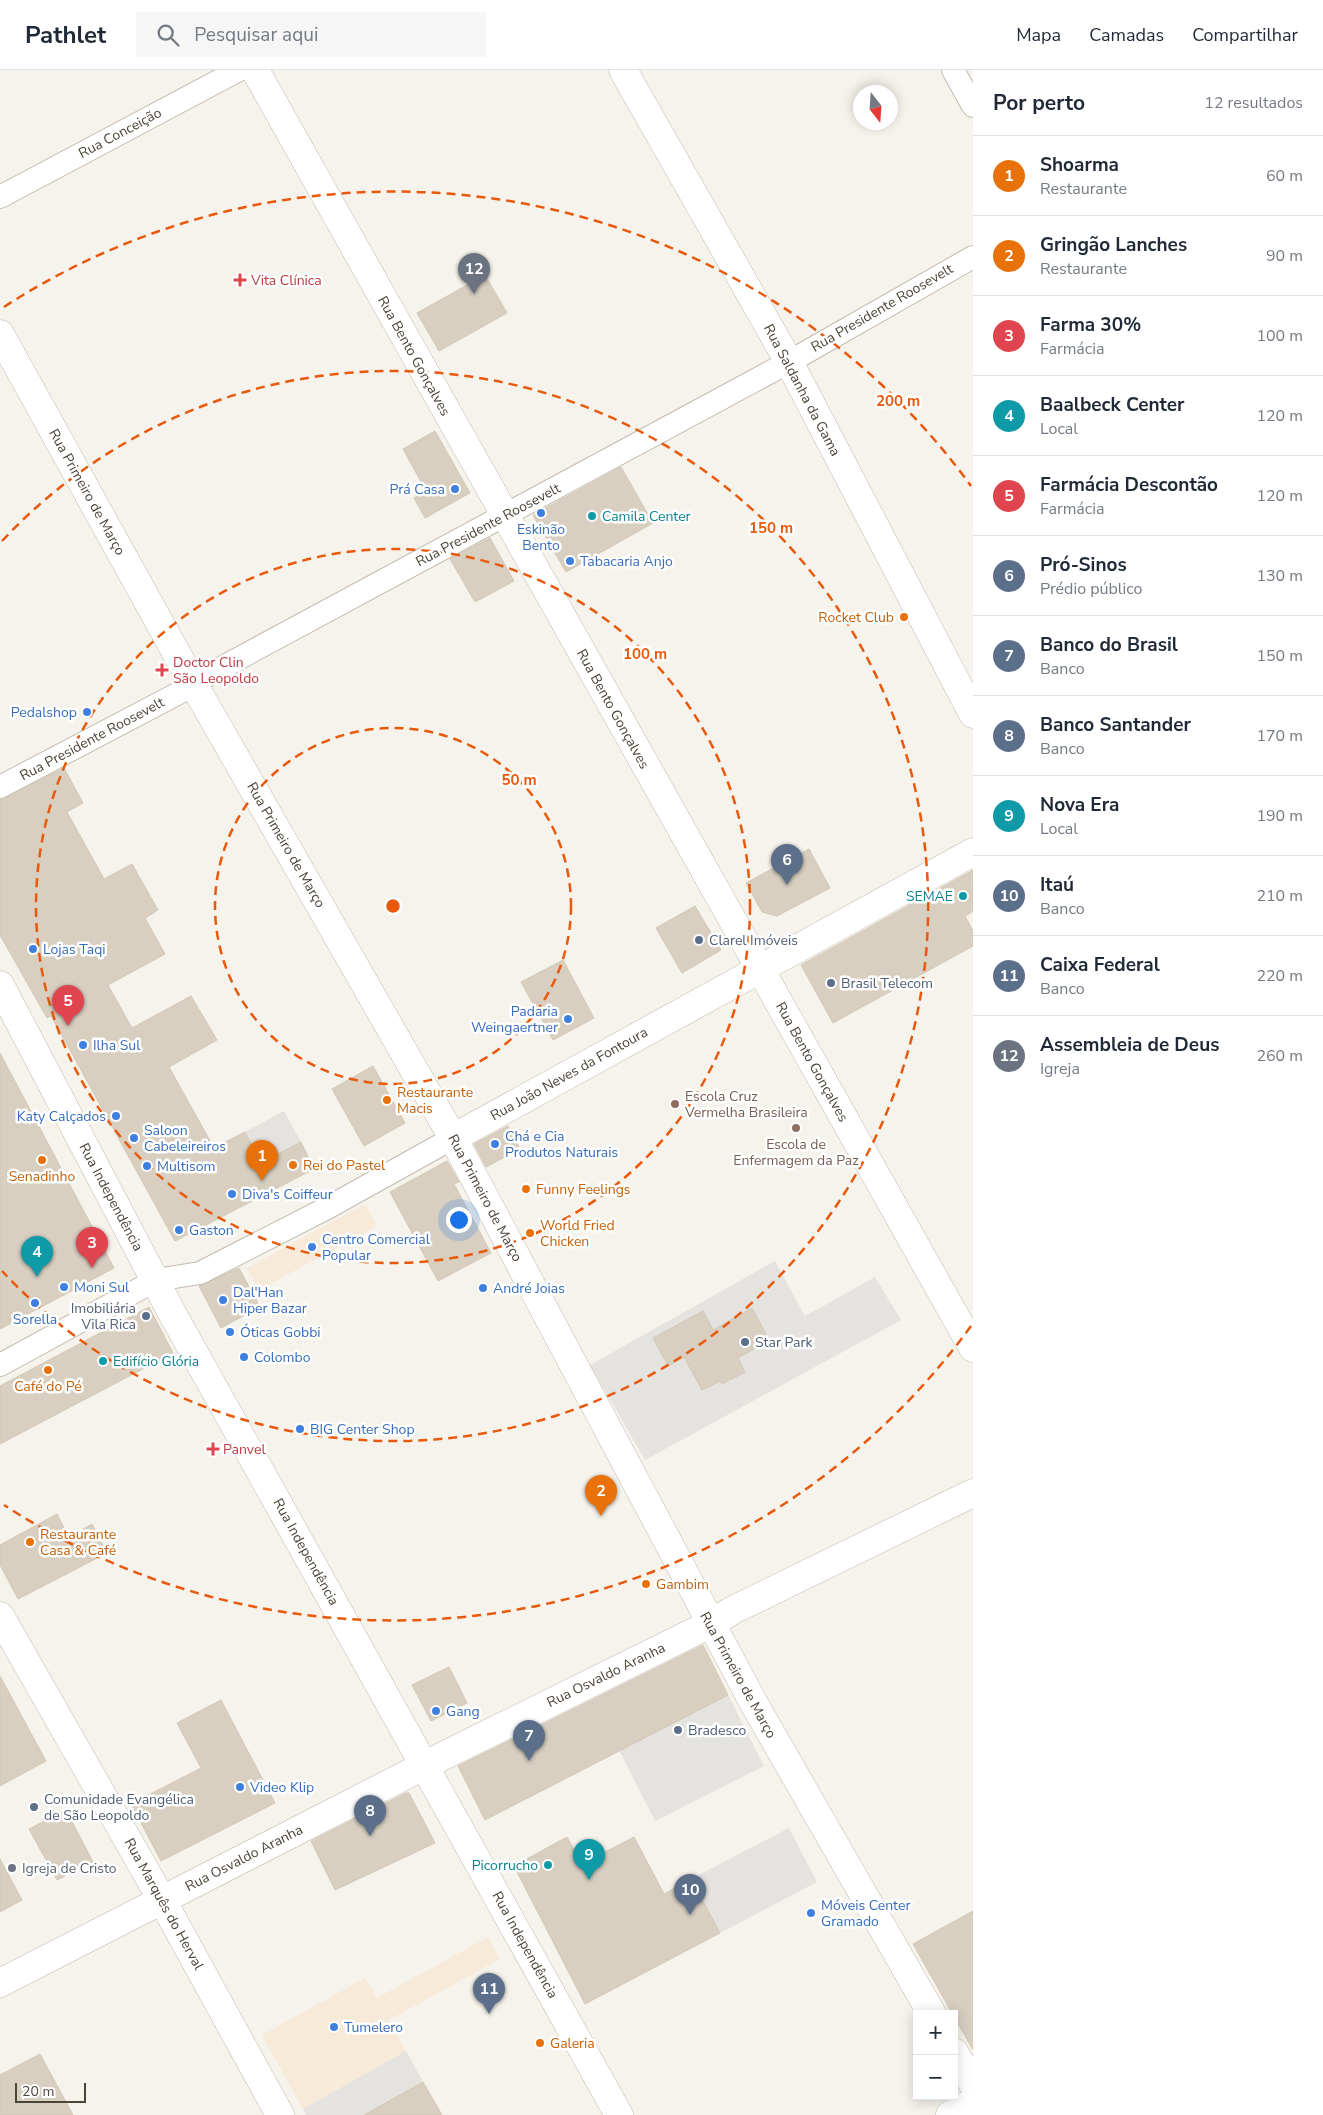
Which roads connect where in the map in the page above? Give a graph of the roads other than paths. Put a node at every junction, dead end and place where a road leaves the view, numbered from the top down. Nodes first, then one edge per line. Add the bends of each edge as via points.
1 (239, 70) edge
2 (255, 70) edge
3 (623, 70) edge
4 (953, 70) edge
5 (973, 106) edge
6 (0, 197) edge
7 (973, 257) edge
8 (0, 334) edge
9 (789, 362) junction
10 (504, 516) junction
11 (194, 684) junction
12 (973, 714) edge
13 (0, 787) edge
14 (973, 852) edge
15 (759, 968) junction
16 (0, 985) edge
17 (453, 1138) junction
18 (156, 1280) junction
19 (973, 1348) edge
20 (0, 1365) edge
21 (973, 1493) edge
22 (0, 1616) edge
23 (710, 1624) junction
24 (425, 1765) junction
25 (162, 1900) junction
26 (0, 1983) edge
27 (930, 2010) edge
28 (956, 2055) edge
29 (973, 2084) edge
30 (973, 2102) edge
31 (280, 2115) edge
32 (619, 2115) edge
33 (950, 2115) edge

1 - 6 street, Rua Conceição
2 - 10 street, Rua Bento Gonçalves
3 - 9 street, Rua Saldanha da Gama
4 - 5 street
7 - 9 street, Rua Presidente Roosevelt
8 - 11 street, Rua Primeiro de Março
9 - 10 street, Rua Presidente Roosevelt
9 - 12 street, Rua Saldanha da Gama
10 - 11 street, Rua Presidente Roosevelt
10 - 15 street, Rua Bento Gonçalves
11 - 13 street, Rua Presidente Roosevelt
11 - 17 street, Rua Primeiro de Março
14 - 15 street, Rua João Neves da Fontoura
15 - 17 street, Rua João Neves da Fontoura
15 - 19 street, Rua Bento Gonçalves
16 - 18 street, Rua Independência
17 - 18 street, Rua João Neves da Fontoura via 200,1273
17 - 23 street, Rua Primeiro de Março
18 - 20 street, Rua João Neves da Fontoura
18 - 24 street, Rua Independência
21 - 23 street, Rua Osvaldo Aranha
22 - 25 street, Rua Marquês do Herval
23 - 24 street, Rua Osvaldo Aranha
23 - 27 street, Rua Primeiro de Março
24 - 25 street, Rua Osvaldo Aranha
24 - 32 street, Rua Independência
25 - 26 street, Rua Osvaldo Aranha
25 - 31 street, Rua Marquês do Herval
28 - 29 street
30 - 33 street

